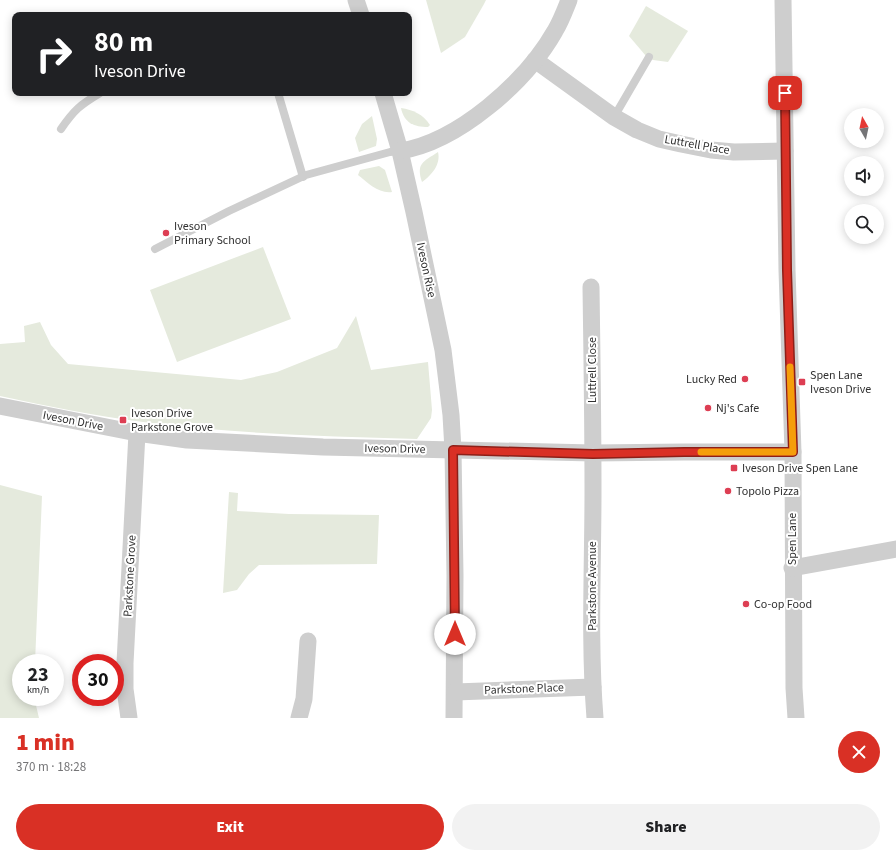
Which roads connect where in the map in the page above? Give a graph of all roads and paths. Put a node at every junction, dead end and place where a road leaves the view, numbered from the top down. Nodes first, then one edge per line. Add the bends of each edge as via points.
1 (356, 0) edge
2 (569, 0) edge
3 (783, 0) edge
4 (360, 12) edge
5 (649, 57) dead end
6 (535, 60) junction
7 (95, 96) edge
8 (279, 96) edge
9 (384, 96) edge
10 (614, 117) junction
11 (61, 129) dead end
12 (400, 151) junction
13 (786, 151) junction
14 (303, 177) junction
15 (155, 249) dead end
16 (591, 287) dead end
17 (0, 406) edge
18 (137, 433) junction
19 (453, 450) junction
20 (793, 452) junction
21 (593, 454) junction
22 (896, 549) edge
23 (792, 568) junction
24 (308, 641) dead end
25 (593, 687) junction
26 (455, 692) junction
27 (129, 718) edge
28 (299, 718) edge
29 (454, 718) edge
30 (595, 718) edge
31 (796, 718) edge

1 - 4 street
2 - 6 street via 555,31
3 - 13 street, Spen Lane
5 - 10 lane
6 - 10 street, Luttrell Place
6 - 12 street via 516,82 463,125 437,139
7 - 11 lane via 73,112
8 - 14 lane
9 - 12 street, Iveson Rise
10 - 13 street, Luttrell Place via 637,130 659,138 711,150
12 - 14 lane
12 - 19 street, Iveson Rise via 443,350 452,415
13 - 20 street, Spen Lane
14 - 15 lane
16 - 21 street, Luttrell Close
17 - 18 street, Iveson Drive
18 - 19 street, Iveson Drive via 187,440
18 - 27 street, Parkstone Grove via 125,663
19 - 21 street, Iveson Drive
19 - 26 street, Iveson Rise
20 - 21 street, Iveson Drive
20 - 23 street, Spen Lane
21 - 25 street, Parkstone Avenue
22 - 23 street
23 - 31 street, Spen Lane
24 - 28 street via 304,699
25 - 26 street, Parkstone Place
25 - 30 street, Parkstone Avenue
26 - 29 street, Iveson Rise

